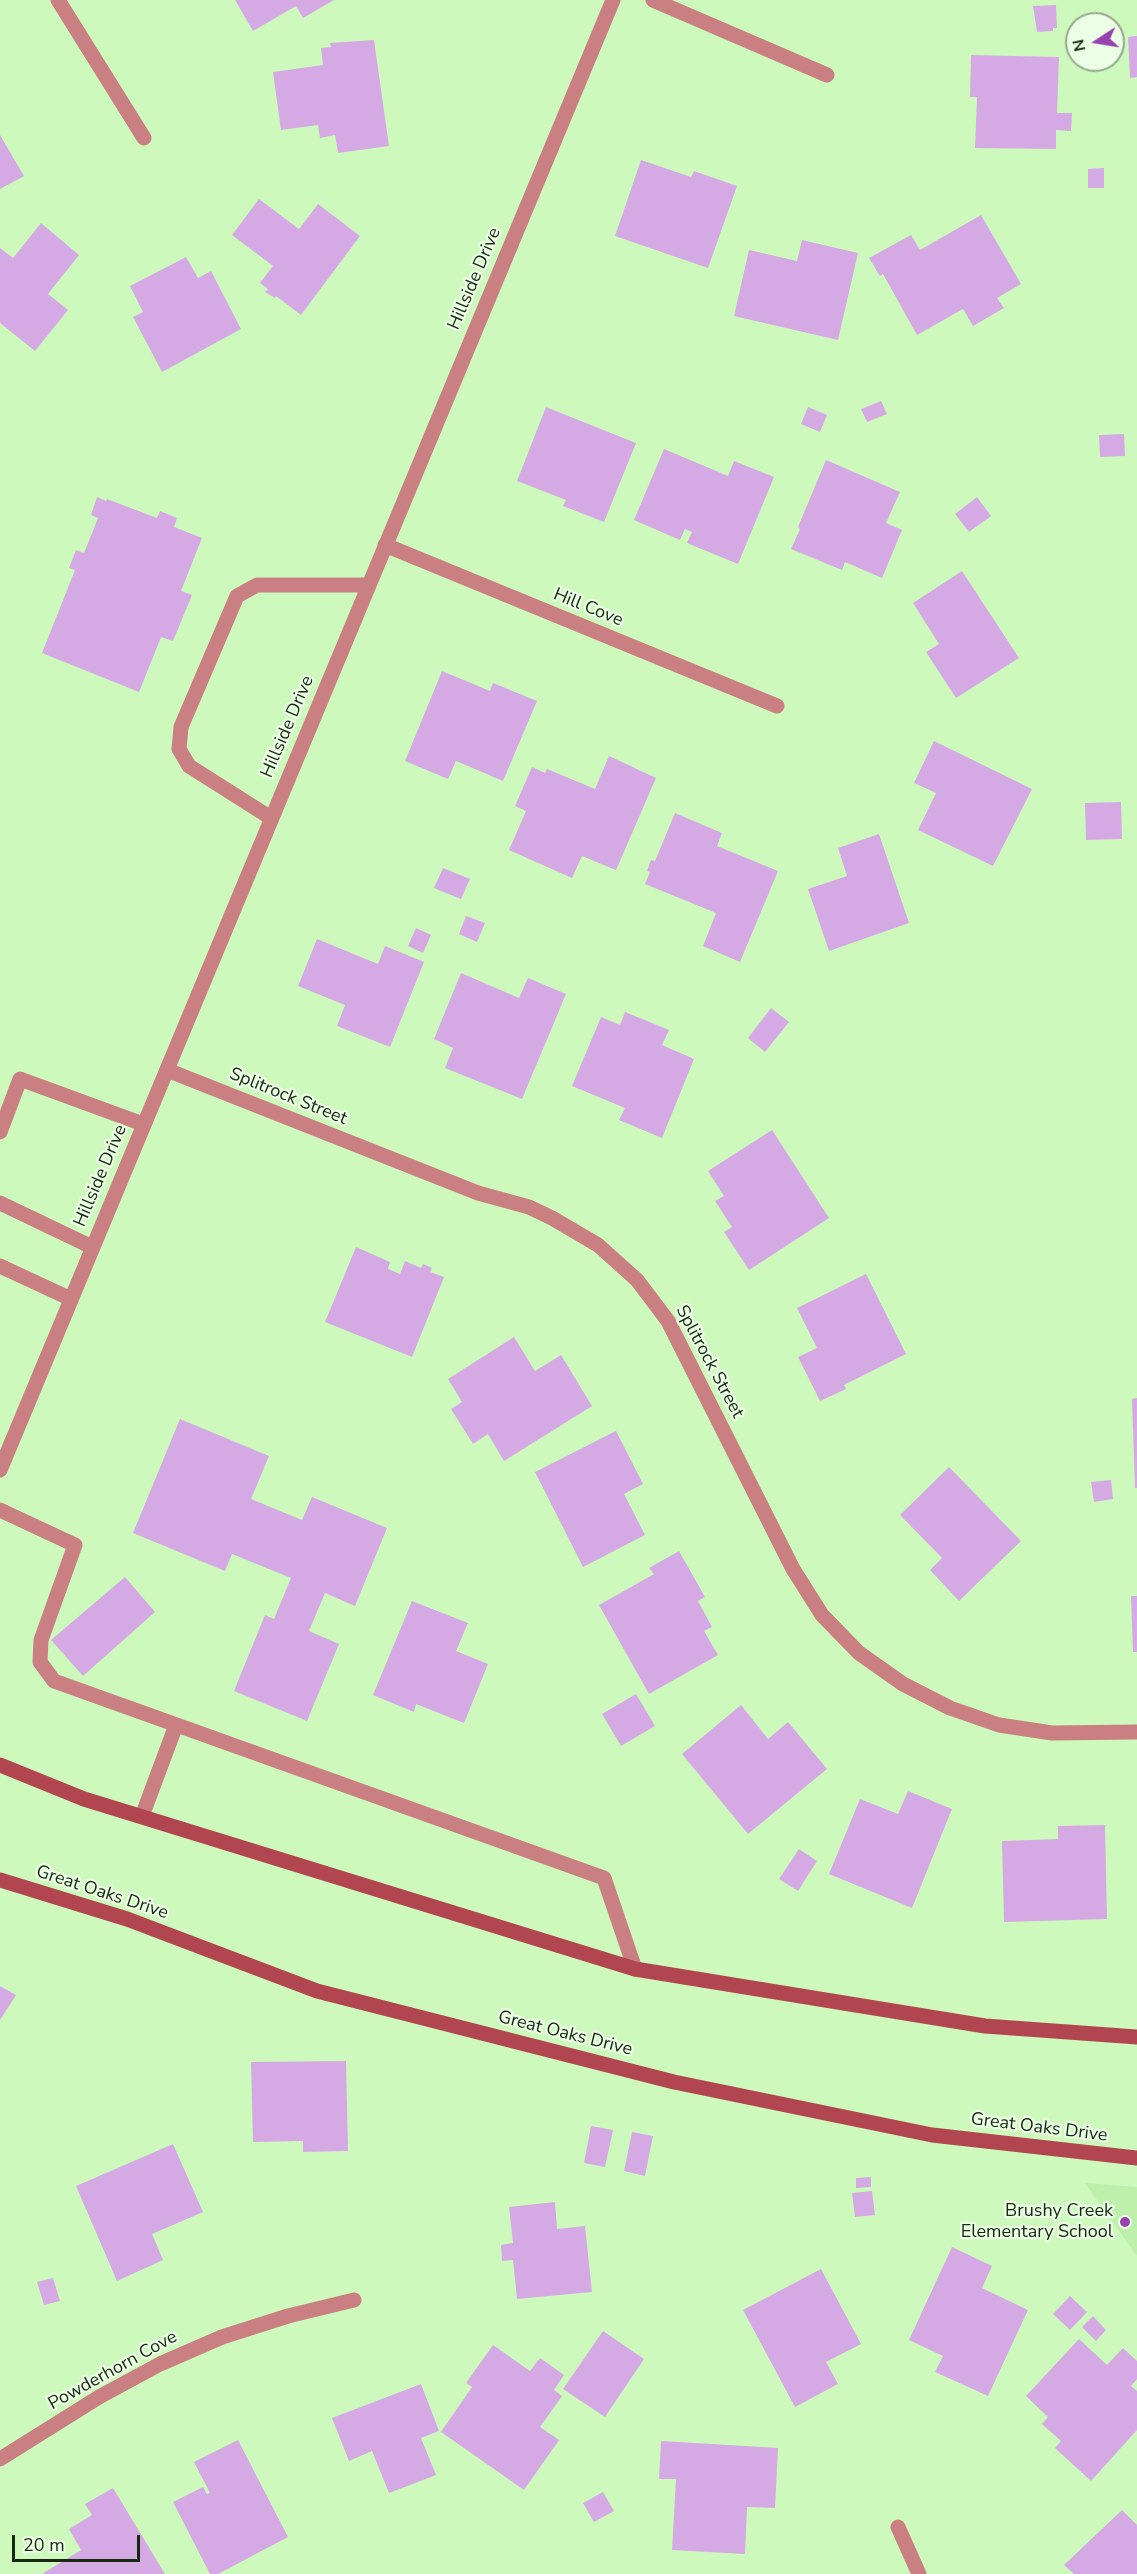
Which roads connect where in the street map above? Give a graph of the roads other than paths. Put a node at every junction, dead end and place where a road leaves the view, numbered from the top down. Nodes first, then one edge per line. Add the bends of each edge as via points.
1 (58, 0) edge
2 (613, 0) edge
3 (653, 0) edge
4 (827, 75) dead end
5 (144, 138) dead end
6 (385, 546) junction
7 (369, 585) junction
8 (777, 706) dead end
9 (272, 818) junction
10 (167, 1070) junction
11 (144, 1124) junction
12 (0, 1132) edge
13 (0, 1203) edge
14 (92, 1247) junction
15 (0, 1266) edge
16 (71, 1299) junction
17 (0, 1470) edge
18 (0, 1510) edge
19 (177, 1725) junction
20 (1137, 1732) edge
21 (0, 1766) edge
22 (142, 1816) junction
23 (0, 1880) edge
24 (636, 1969) junction
25 (1137, 2037) edge
26 (1137, 2158) edge
27 (354, 2300) dead end
28 (0, 2459) edge
29 (898, 2527) dead end
30 (919, 2574) edge

1 - 5 street
2 - 6 street, Hillside Drive
3 - 4 street
6 - 7 street, Hillside Drive
6 - 8 street, Hill Cove
7 - 9 street, Hillside Drive
7 - 9 street via 257,585 237,596 181,727 179,749 189,766
9 - 10 street, Hillside Drive
10 - 11 street, Hillside Drive
10 - 20 street, Splitrock Street via 478,1193 528,1207 598,1245 637,1280 668,1321 793,1569 822,1615 859,1653 922,1694 999,1725 1052,1733
11 - 12 street via 20,1079
11 - 14 street, Hillside Drive
13 - 14 street
14 - 16 street, Hillside Drive
15 - 16 street
16 - 17 street, Hillside Drive
18 - 19 street via 75,1545 40,1640 40,1662 54,1681
19 - 22 street
19 - 24 street via 604,1878
21 - 22 street via 84,1799
22 - 24 street
23 - 26 street, Great Oaks Drive via 127,1919 317,1991 674,2082 932,2135
24 - 25 street via 985,2025
27 - 28 street, Powderhorn Cove via 222,2337 160,2364
29 - 30 street

